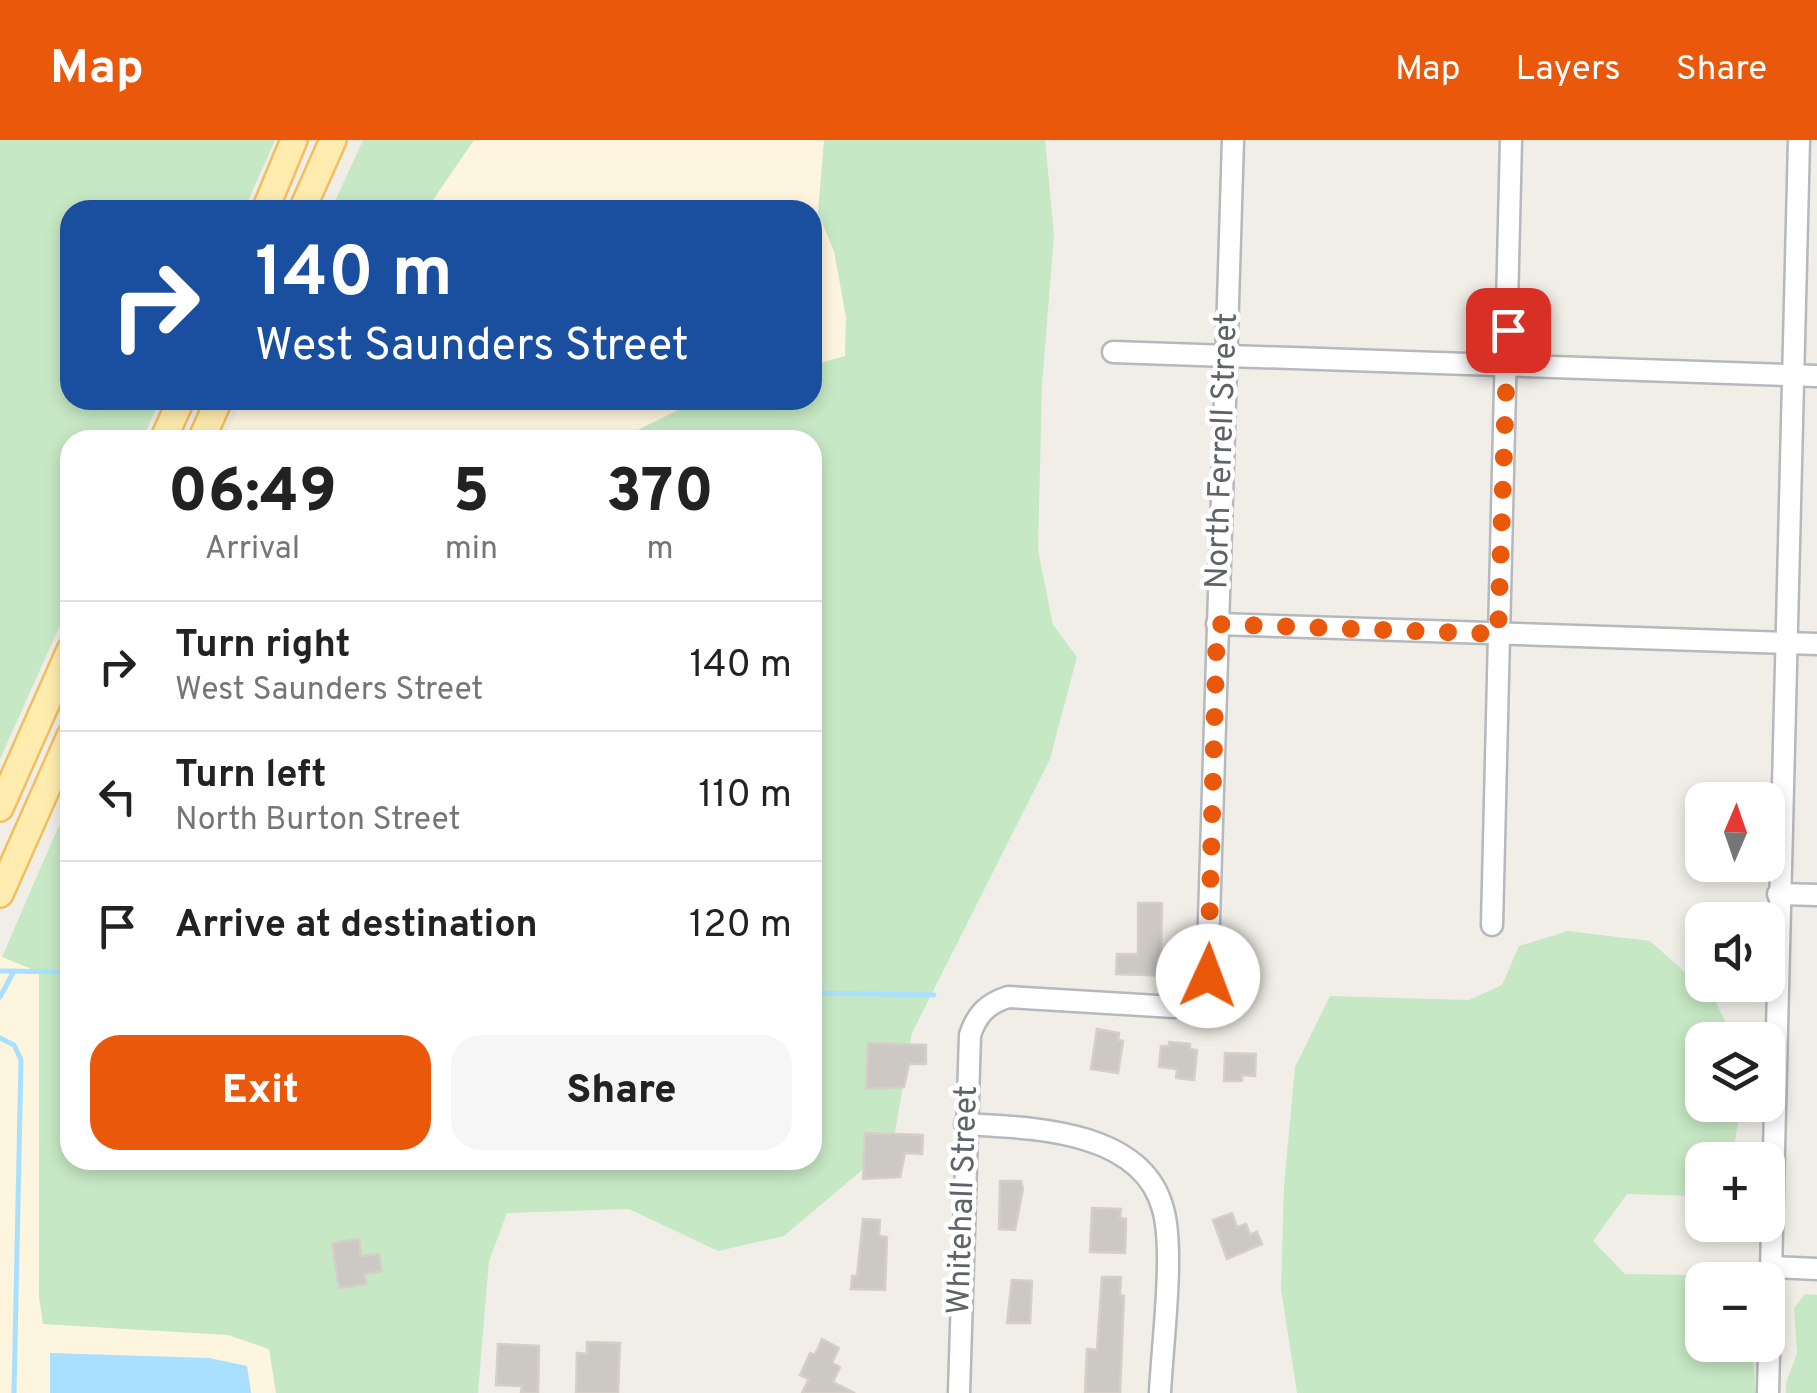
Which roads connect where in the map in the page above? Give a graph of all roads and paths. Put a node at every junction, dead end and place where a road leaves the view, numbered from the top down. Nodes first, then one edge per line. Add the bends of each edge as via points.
1 (294, 140) edge
2 (333, 140) edge
3 (1233, 140) edge
4 (1511, 140) edge
5 (1799, 140) edge
6 (269, 200) edge
7 (306, 200) edge
8 (1113, 352) dead end
9 (1227, 356) junction
10 (1507, 368) junction
11 (1793, 376) junction
12 (1817, 376) edge
13 (1217, 624) junction
14 (1498, 634) junction
15 (1784, 643) junction
16 (1817, 644) edge
17 (60, 673) edge
18 (60, 759) edge
19 (0, 808) edge
20 (0, 894) edge
21 (1778, 894) junction
22 (1817, 895) edge
23 (1492, 925) dead end
24 (983, 1010) joint
25 (965, 1124) junction
26 (1771, 1262) edge
27 (1785, 1268) edge
28 (1817, 1269) edge
29 (1769, 1362) edge
30 (959, 1393) edge
31 (1160, 1393) edge
32 (1768, 1393) edge

1 - 6 main road
2 - 7 main road
3 - 9 street, North Ferrell Street
4 - 10 street
5 - 11 street
8 - 9 street
9 - 10 street
9 - 13 street, North Ferrell Street
10 - 11 street
10 - 14 street
11 - 12 street
11 - 15 street
13 - 14 street
13 - 24 street, North Ferrell Street via 1208,976 1200,1000 1156,1007 1022,996
14 - 15 street
14 - 23 street
15 - 16 street
15 - 21 street
17 - 19 main road
18 - 20 main road
21 - 22 street
21 - 26 street
24 - 25 street, Whitehall Street via 970,1035
25 - 30 street, Whitehall Street
25 - 31 street via 1086,1140 1132,1164 1155,1187 1167,1234
27 - 28 street
29 - 32 street

